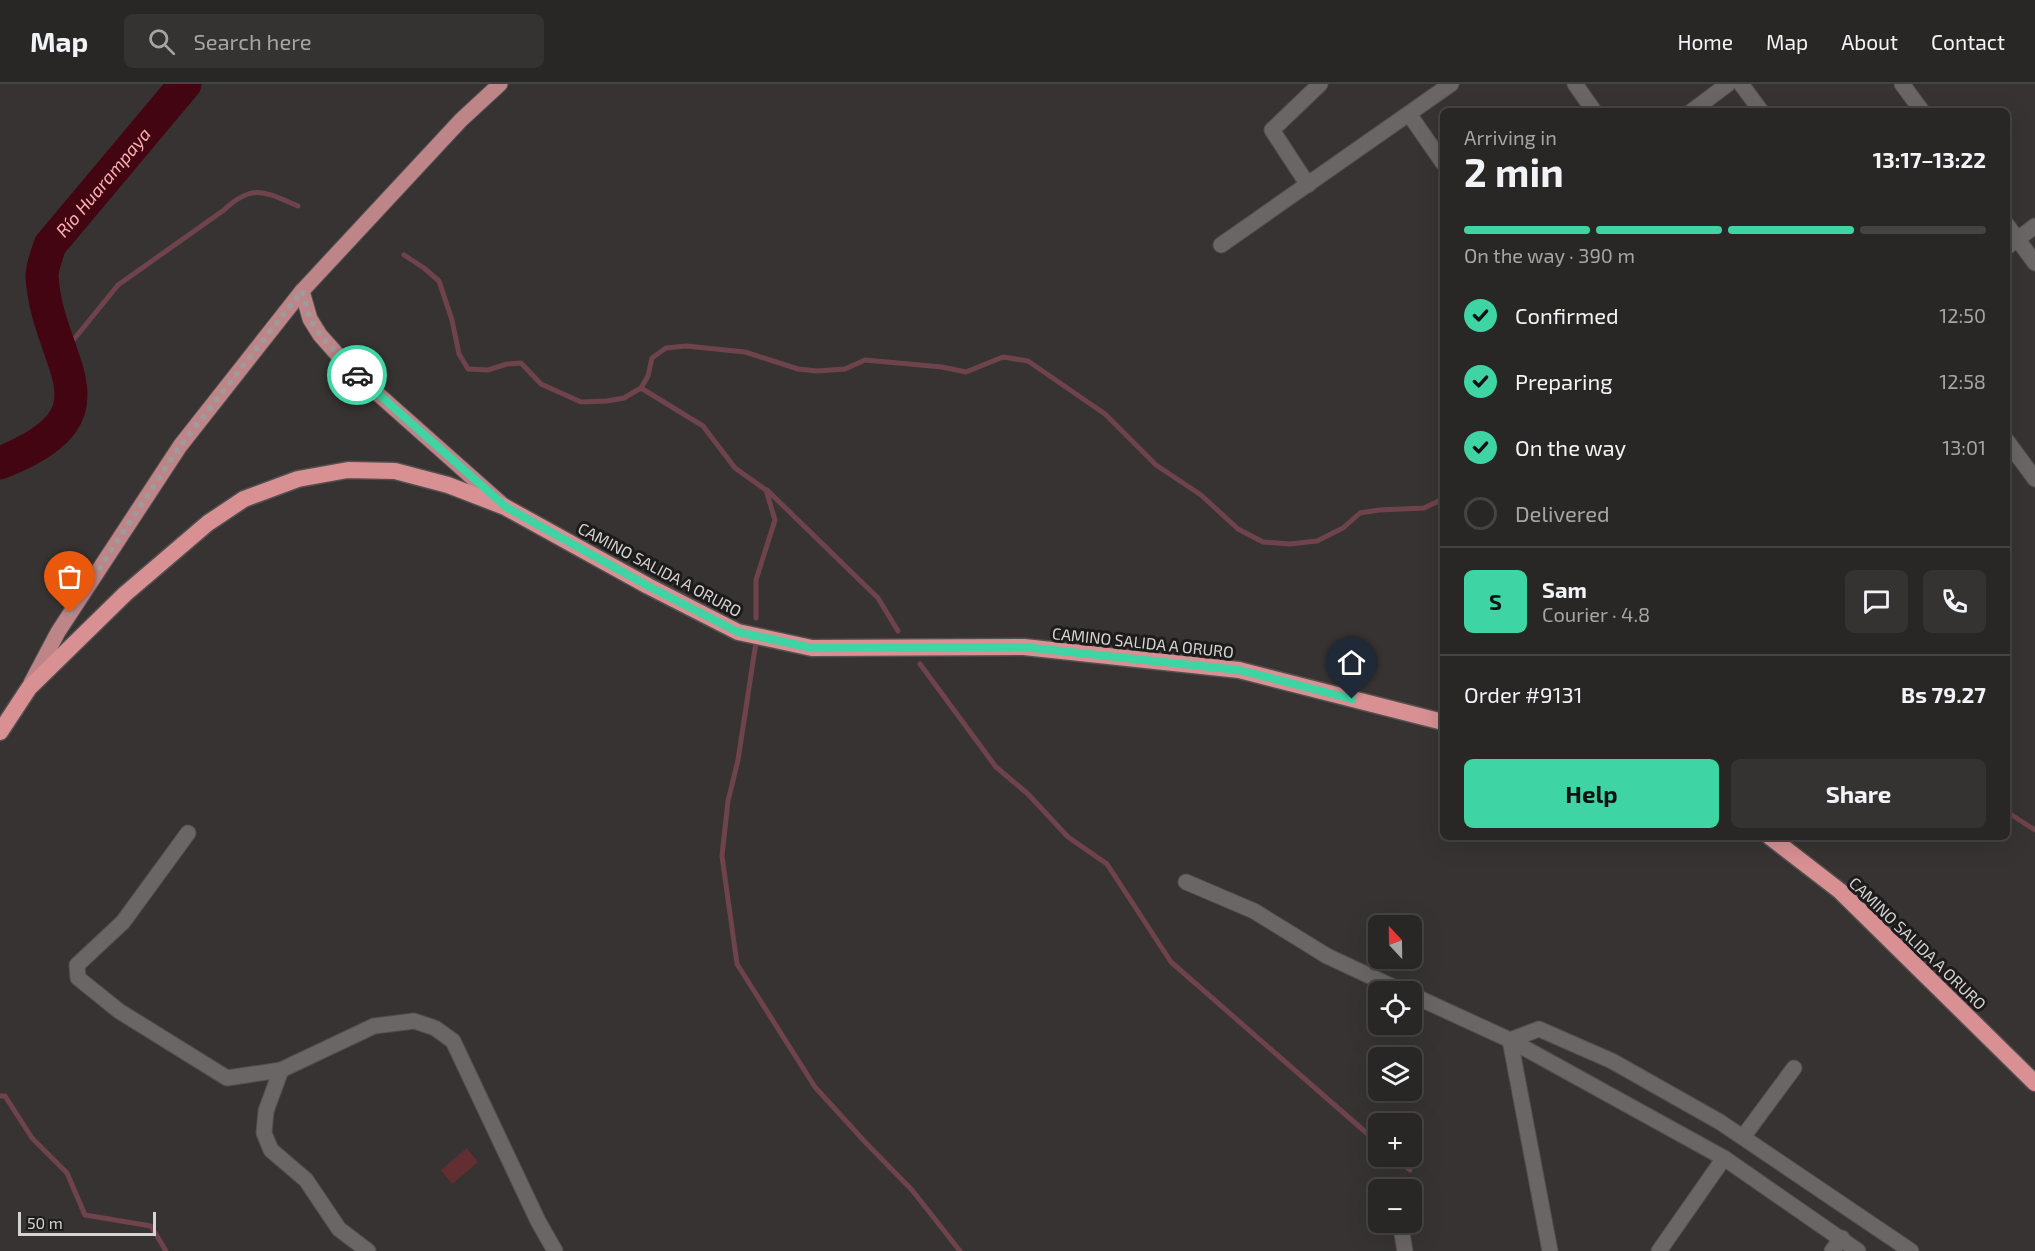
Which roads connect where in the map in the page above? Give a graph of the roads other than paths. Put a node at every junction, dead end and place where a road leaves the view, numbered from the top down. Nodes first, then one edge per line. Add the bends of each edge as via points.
1 (500, 84) edge
2 (1320, 84) edge
3 (1451, 84) edge
4 (1575, 84) edge
5 (1728, 84) edge
6 (1741, 84) edge
7 (1902, 84) edge
8 (1592, 108) edge
9 (1696, 108) edge
10 (1759, 108) edge
11 (1920, 108) edge
12 (1409, 114) junction
13 (1440, 159) edge
14 (1308, 185) junction
15 (2035, 226) edge
16 (2012, 243) edge
17 (1221, 246) dead end
18 (2035, 263) edge
19 (302, 291) junction
20 (2010, 445) edge
21 (2035, 478) edge
22 (506, 507) junction
23 (28, 688) junction
24 (1440, 721) edge
25 (0, 732) edge
26 (188, 832) dead end
27 (1774, 840) edge
28 (1186, 882) dead end
29 (1380, 981) edge
30 (1422, 1000) edge
31 (1510, 1040) junction
32 (1794, 1068) dead end
33 (281, 1070) junction
34 (2035, 1083) edge
35 (1743, 1137) junction
36 (1725, 1158) junction
37 (1402, 1233) edge
38 (1842, 1239) junction
39 (368, 1251) edge
40 (555, 1251) edge
41 (1405, 1251) edge
42 (1550, 1251) edge
43 (1659, 1251) edge
44 (1832, 1251) edge
45 (1858, 1251) edge
46 (1911, 1251) edge

1 - 19 main road via 461,120
2 - 14 street via 1272,130
3 - 12 street
4 - 8 street
5 - 9 street
6 - 10 street
7 - 11 street
12 - 13 street
12 - 14 street
14 - 17 street
15 - 16 street
16 - 18 street
19 - 22 main road via 310,319 320,335 352,371
19 - 23 main road via 180,446 58,632
20 - 21 street
22 - 23 highway, CAMINO SALIDA A ORURO via 448,485 395,471 348,470 308,477 244,499 208,523 124,594
22 - 24 highway, CAMINO SALIDA A ORURO via 738,632 812,648 1024,647 1239,670
23 - 25 highway, CAMINO SALIDA A ORURO
26 - 33 street via 123,922 77,965 78,978 119,1011 227,1078
27 - 34 highway, CAMINO SALIDA A ORURO via 1840,891
28 - 29 street via 1254,911 1327,956
30 - 31 street
31 - 35 street via 1539,1029 1612,1061
31 - 36 street
31 - 42 street
32 - 35 street
33 - 39 street via 266,1111 264,1133 271,1150 306,1180 339,1229
33 - 40 street via 374,1026 414,1021 435,1028 453,1041
35 - 46 street
36 - 38 street
36 - 43 street
37 - 41 street
38 - 44 street
38 - 45 street

